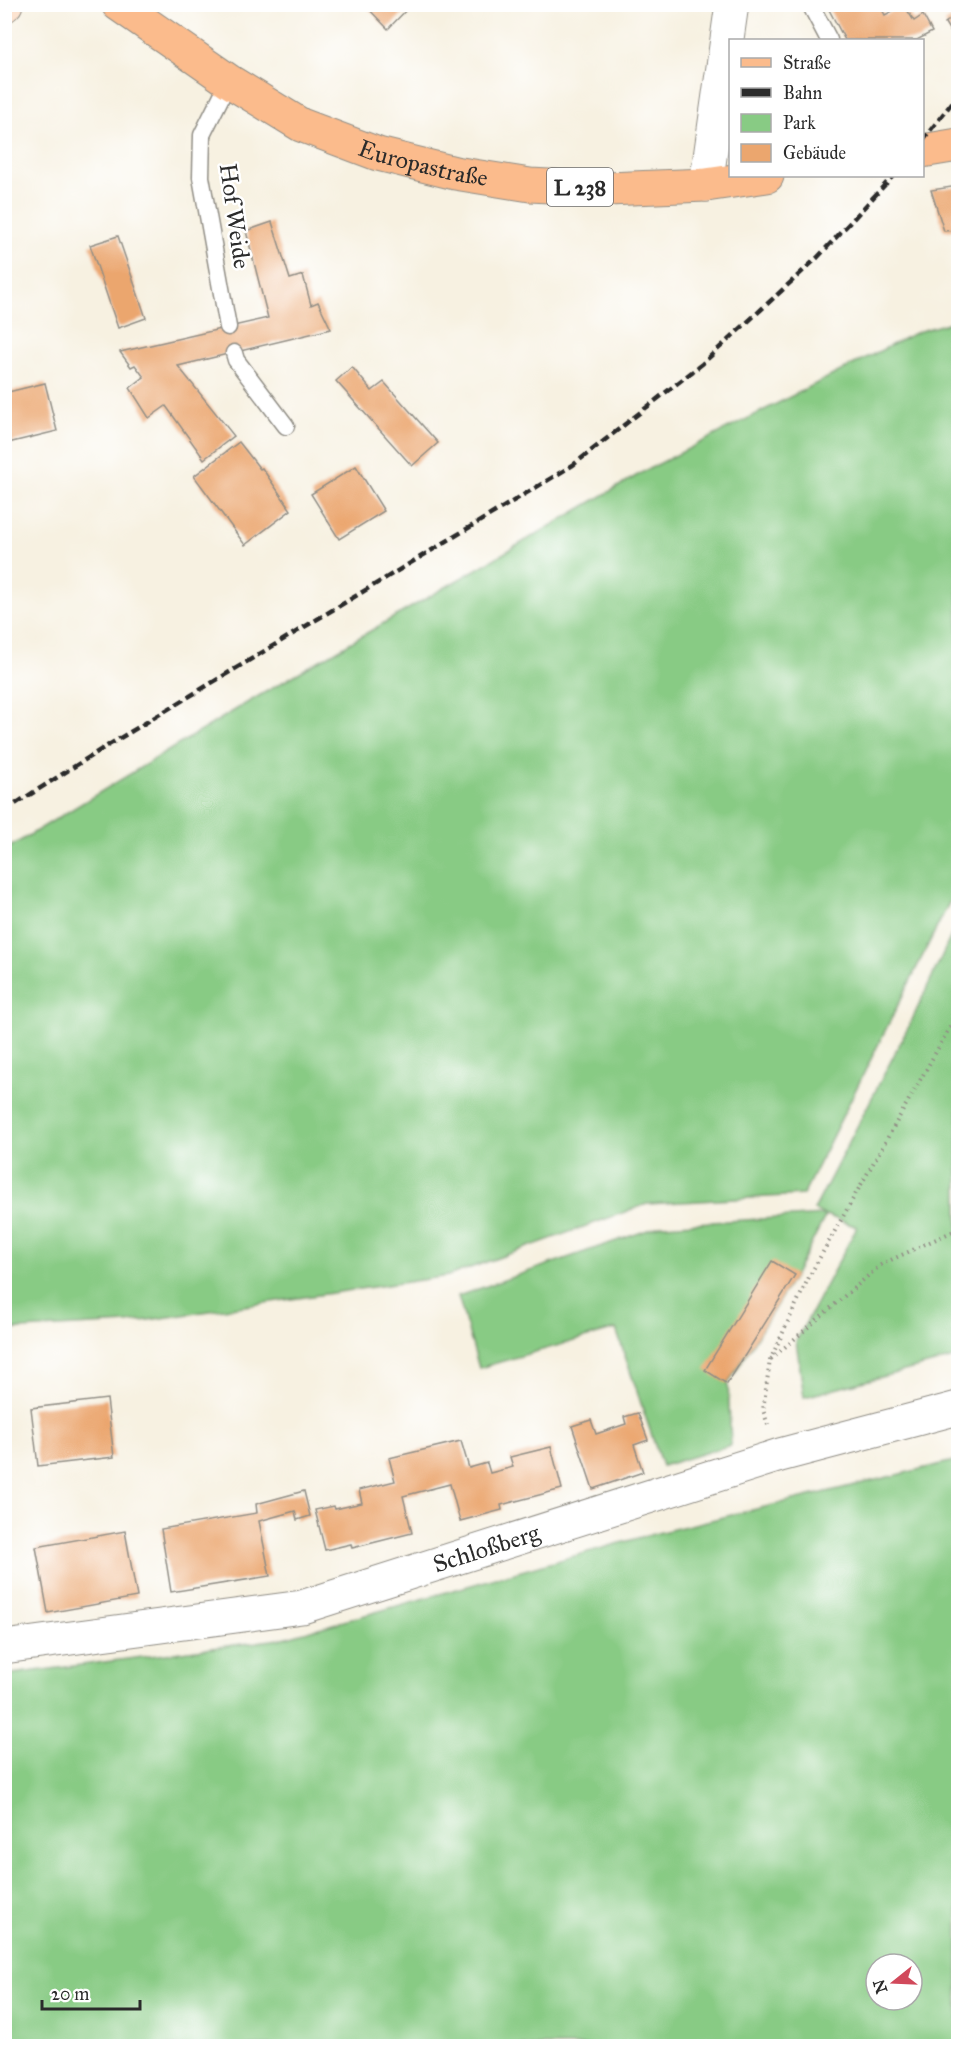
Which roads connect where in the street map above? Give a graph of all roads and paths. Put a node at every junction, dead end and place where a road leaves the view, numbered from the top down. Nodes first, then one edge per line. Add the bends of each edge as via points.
1 (118, 4) edge
2 (732, 4) edge
3 (810, 4) edge
4 (828, 39) edge
5 (229, 81) junction
6 (958, 145) edge
7 (924, 152) edge
8 (760, 177) edge
9 (706, 185) junction
10 (228, 327) dead end
11 (234, 353) dead end
12 (286, 426) dead end
13 (958, 1013) edge
14 (958, 1229) edge
15 (770, 1360) junction
16 (958, 1408) edge
17 (780, 1455) junction
18 (4, 1647) edge

1 - 5 main road, Europastraße / L 238
2 - 9 street
3 - 4 lane
5 - 9 main road, Europastraße / L 238 via 301,124 378,154 455,173 530,185 607,189
5 - 10 lane, Hof Weide via 202,135 201,177
6 - 7 main road
8 - 9 main road, Europastraße / L 238
11 - 12 lane
13 - 15 path via 810,1275
14 - 15 path via 882,1264
15 - 17 path via 763,1410
16 - 17 street, Schloßberg
17 - 18 street, Schloßberg via 302,1607

